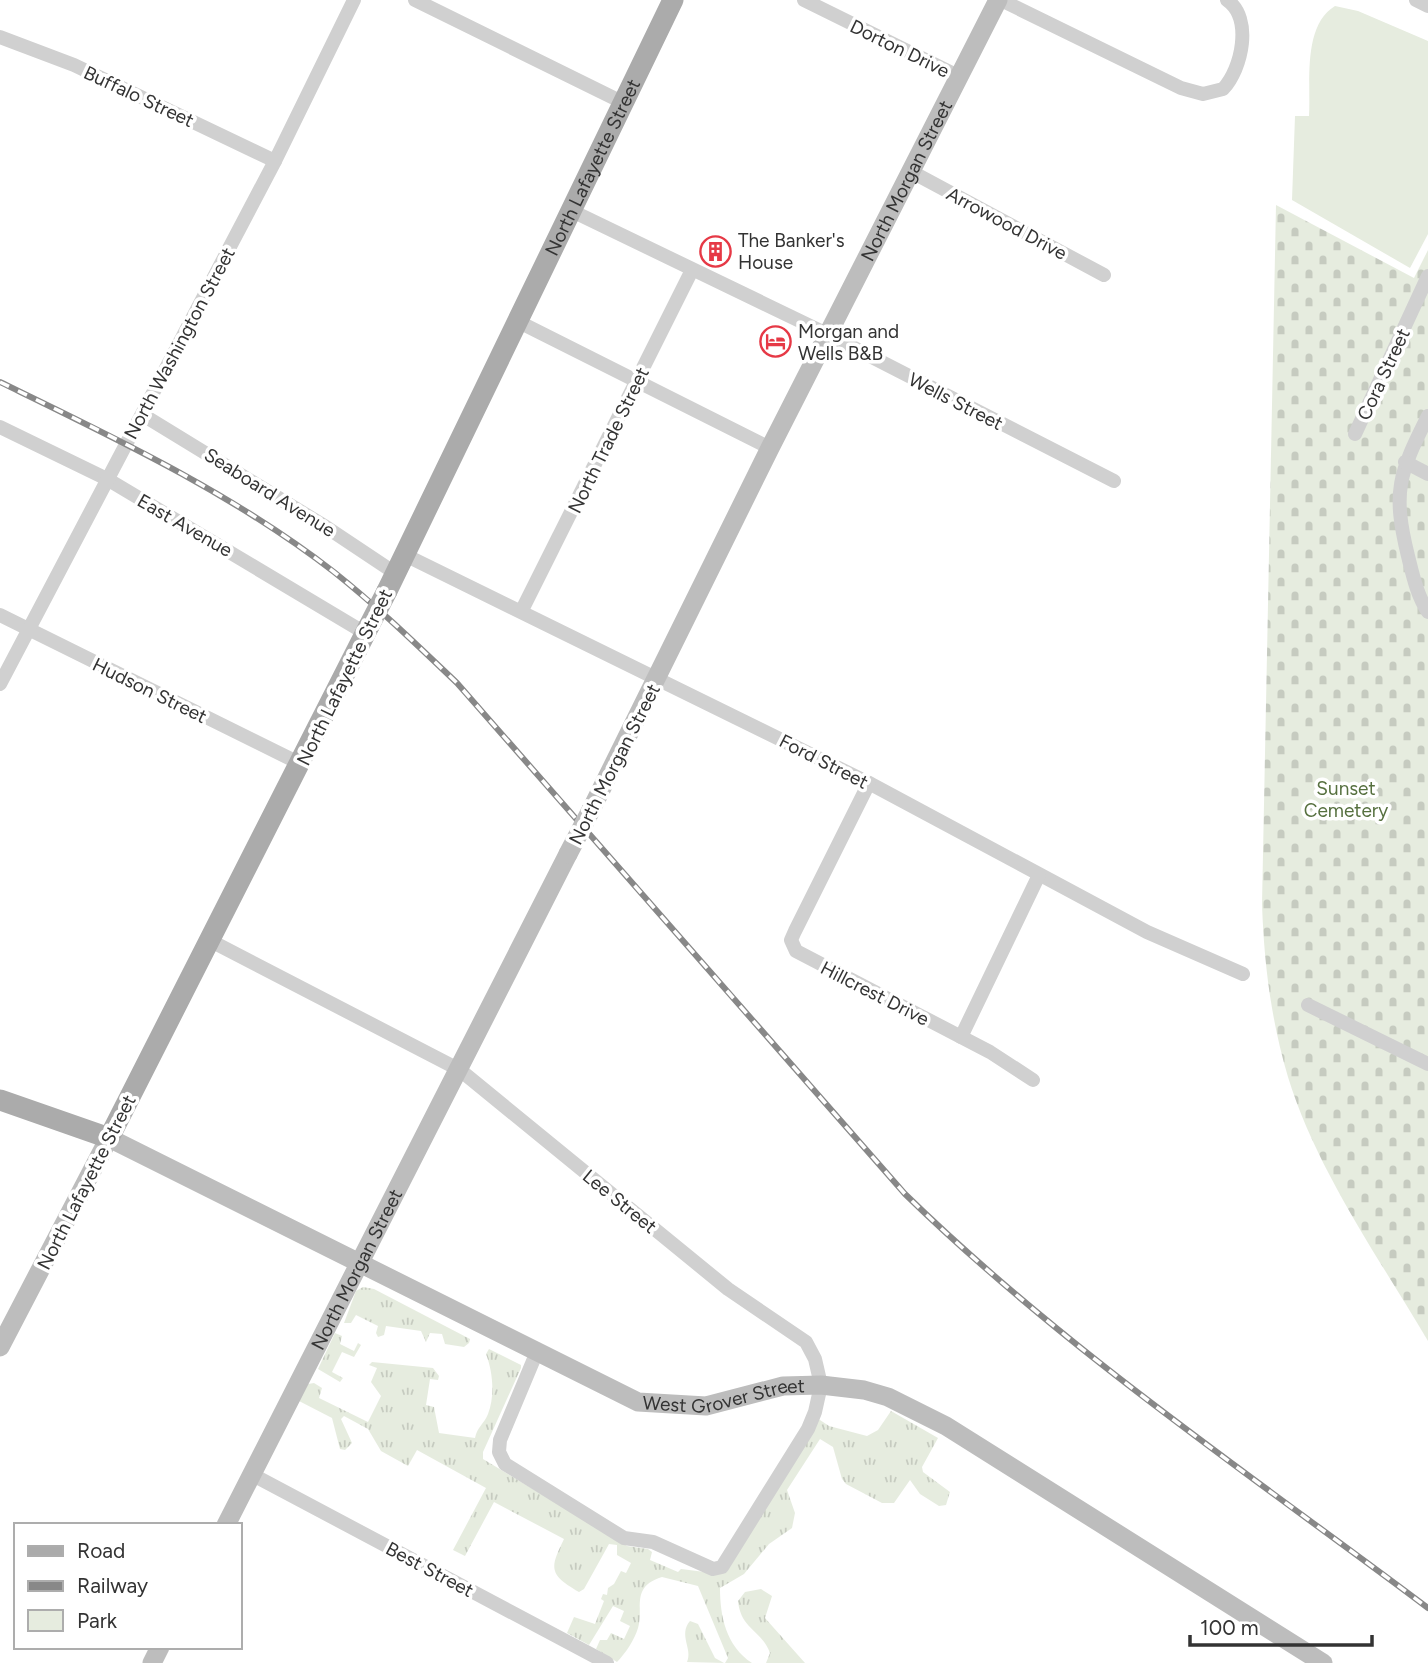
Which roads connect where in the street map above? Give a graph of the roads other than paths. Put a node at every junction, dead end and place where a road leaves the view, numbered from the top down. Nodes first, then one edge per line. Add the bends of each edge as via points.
1 (354, 0) edge
2 (415, 0) edge
3 (673, 0) edge
4 (804, 0) edge
5 (999, 0) edge
6 (1227, 0) edge
7 (1416, 0) edge
8 (828, 5) edge
9 (1428, 6) edge
10 (0, 37) edge
11 (958, 76) junction
12 (624, 103) junction
13 (275, 160) junction
14 (910, 171) junction
15 (572, 211) junction
16 (692, 270) junction
17 (1104, 275) dead end
18 (1428, 276) edge
19 (1423, 302) edge
20 (517, 321) junction
21 (829, 335) junction
22 (637, 381) junction
23 (142, 415) junction
24 (1428, 416) edge
25 (0, 427) edge
26 (1355, 434) dead end
27 (770, 448) junction
28 (1405, 462) junction
29 (1428, 474) edge
30 (107, 480) junction
31 (1114, 481) dead end
32 (395, 573) junction
33 (522, 610) junction
34 (1428, 612) edge
35 (0, 615) edge
36 (28, 629) junction
37 (367, 629) junction
38 (658, 678) junction
39 (0, 684) edge
40 (301, 764) junction
41 (869, 783) junction
42 (1039, 875) junction
43 (209, 940) junction
44 (1243, 974) dead end
45 (1308, 1004) dead end
46 (961, 1037) junction
47 (1428, 1064) edge
48 (460, 1070) junction
49 (1033, 1080) dead end
50 (0, 1100) edge
51 (109, 1138) junction
52 (360, 1265) junction
53 (0, 1347) edge
54 (536, 1354) junction
55 (821, 1385) junction
56 (253, 1475) junction
57 (227, 1523) edge
58 (607, 1663) edge
59 (1323, 1663) edge

1 - 13 street, North Washington Street
2 - 12 street
3 - 12 main road, North Lafayette Street
4 - 8 street, Dorton Drive
5 - 6 street via 1181,88 1203,94 1223,89 1238,64 1241,20
5 - 11 street, North Morgan Street
7 - 9 street
8 - 11 street, Dorton Drive
10 - 13 street, Buffalo Street via 74,65
11 - 14 street, North Morgan Street
12 - 15 main road, North Lafayette Street
13 - 23 street, North Washington Street
14 - 17 street, Arrowood Drive
14 - 21 street, North Morgan Street
15 - 16 street, Wells Street
15 - 20 main road, North Lafayette Street
16 - 21 street, Wells Street
16 - 22 street, North Trade Street
18 - 19 street, Cora Street
19 - 26 street, Cora Street
20 - 22 street
20 - 32 main road, North Lafayette Street
21 - 27 street, North Morgan Street
21 - 31 street, Wells Street
22 - 27 street
22 - 33 street, North Trade Street
23 - 30 street, North Washington Street
23 - 32 street, Seaboard Avenue
24 - 28 street
25 - 30 street, East Avenue
27 - 38 street, North Morgan Street
28 - 29 street
28 - 34 street via 1398,492 1399,519 1415,583
30 - 36 street, North Washington Street
30 - 37 street, East Avenue
32 - 33 street, Ford Street
32 - 37 main road, North Lafayette Street, bridge
33 - 38 street, Ford Street
35 - 36 street, Hudson Street
36 - 39 street, North Washington Street
36 - 40 street, Hudson Street
37 - 40 main road, North Lafayette Street
38 - 41 street, Ford Street
38 - 48 street, North Morgan Street, bridge
40 - 43 main road, North Lafayette Street
41 - 42 street, Ford Street
41 - 46 street, Hillcrest Drive via 792,940 796,951 812,961
42 - 44 street, Ford Street via 1147,932
42 - 46 street
43 - 48 street, Lee Street
43 - 51 main road, North Lafayette Street
45 - 47 street
46 - 49 street
48 - 52 street, North Morgan Street
48 - 55 street, Lee Street via 728,1289 806,1342
50 - 51 main road
51 - 52 street, West Grover Street
51 - 53 street, North Lafayette Street
52 - 54 street, West Grover Street
52 - 56 street, North Morgan Street
54 - 55 street, West Grover Street via 614,1393 654,1405 706,1406 790,1385
54 - 55 street via 500,1440 505,1464 624,1538 653,1542 713,1569 722,1567 808,1429
55 - 59 street, West Grover Street via 888,1397 946,1426
56 - 57 street, North Morgan Street
56 - 58 street, Best Street

